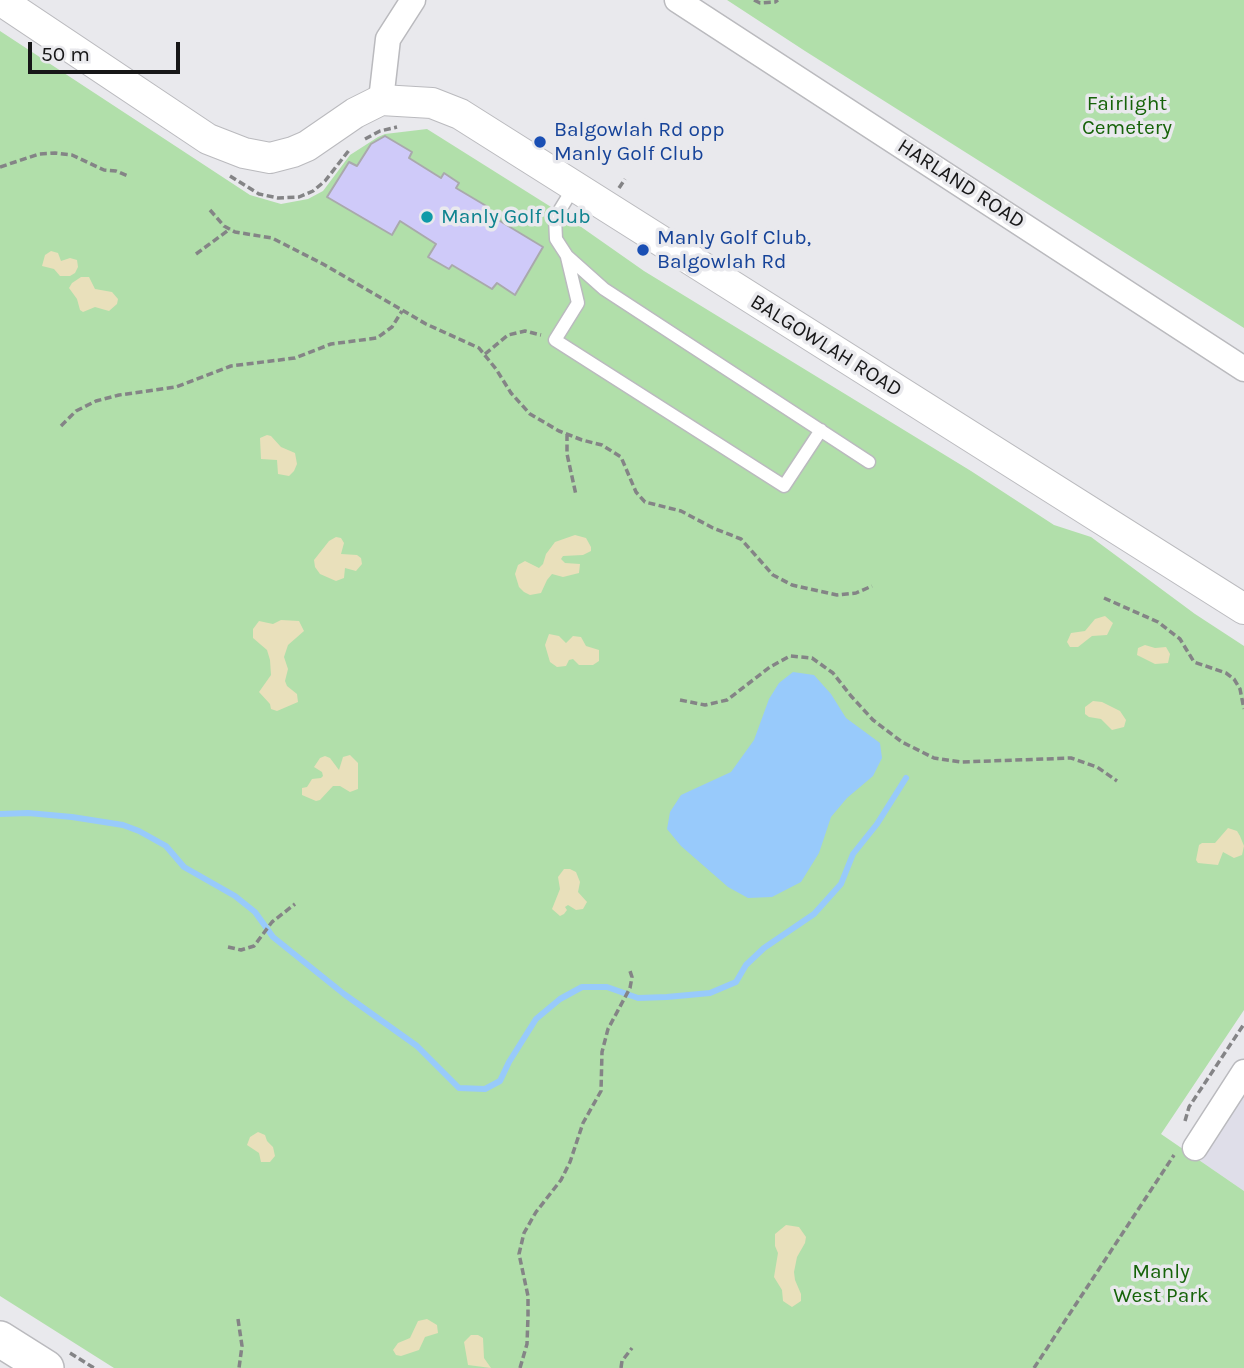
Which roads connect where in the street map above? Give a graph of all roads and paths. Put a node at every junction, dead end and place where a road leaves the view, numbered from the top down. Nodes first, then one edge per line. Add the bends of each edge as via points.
1 (0, 0) edge
2 (413, 0) edge
3 (677, 0) edge
4 (754, 0) edge
5 (778, 0) edge
6 (381, 100) junction
7 (0, 167) edge
8 (128, 176) dead end
9 (574, 187) junction
10 (210, 210) dead end
11 (230, 229) junction
12 (196, 254) dead end
13 (567, 257) junction
14 (402, 310) junction
15 (555, 340) junction
16 (485, 354) junction
17 (1244, 369) edge
18 (61, 426) dead end
19 (821, 430) junction
20 (567, 434) junction
21 (869, 462) dead end
22 (576, 495) dead end
23 (872, 586) dead end
24 (1104, 598) dead end
25 (1244, 610) edge
26 (680, 700) dead end
27 (1244, 709) edge
28 (1117, 781) dead end
29 (295, 904) dead end
30 (228, 947) dead end
31 (629, 968) dead end
32 (1244, 1072) edge
33 (1195, 1148) dead end
34 (1171, 1161) dead end
35 (237, 1320) dead end
36 (0, 1339) edge
37 (632, 1348) dead end
38 (46, 1368) edge
39 (239, 1368) edge
40 (520, 1368) edge
41 (621, 1368) edge
42 (1034, 1368) edge

1 - 6 street via 208,139 244,153 270,158 293,152
2 - 6 street via 388,38
3 - 17 street, HARLAND ROAD
4 - 5 path
6 - 9 street, BALGOWLAH ROAD via 447,108
7 - 8 path via 55,153
9 - 13 lane via 555,218 556,239
9 - 25 street, BALGOWLAH ROAD
10 - 11 path
11 - 12 path
11 - 14 path via 272,238
13 - 15 lane via 578,303
13 - 19 lane via 604,289
14 - 16 path
14 - 18 path via 392,327 377,338 331,344 295,358 231,366 176,387 96,401
15 - 16 path via 525,331 508,335
15 - 19 lane via 784,486
16 - 20 path via 530,414
19 - 21 lane
20 - 22 path
20 - 23 path via 602,444 621,457 645,502 681,511 741,539 773,575 793,585 837,595
24 - 27 path via 1158,622 1180,639 1194,662 1234,679
26 - 28 path via 705,705 727,700 790,656 812,658 833,673 873,720 902,743 934,758 961,762 1071,758 1097,767
29 - 30 path via 272,922 254,946
31 - 40 path via 630,988 608,1029 602,1052 601,1091 561,1180 524,1233 519,1254 528,1316
32 - 33 street
34 - 42 path
35 - 39 path via 242,1346
36 - 38 main road
37 - 41 path

